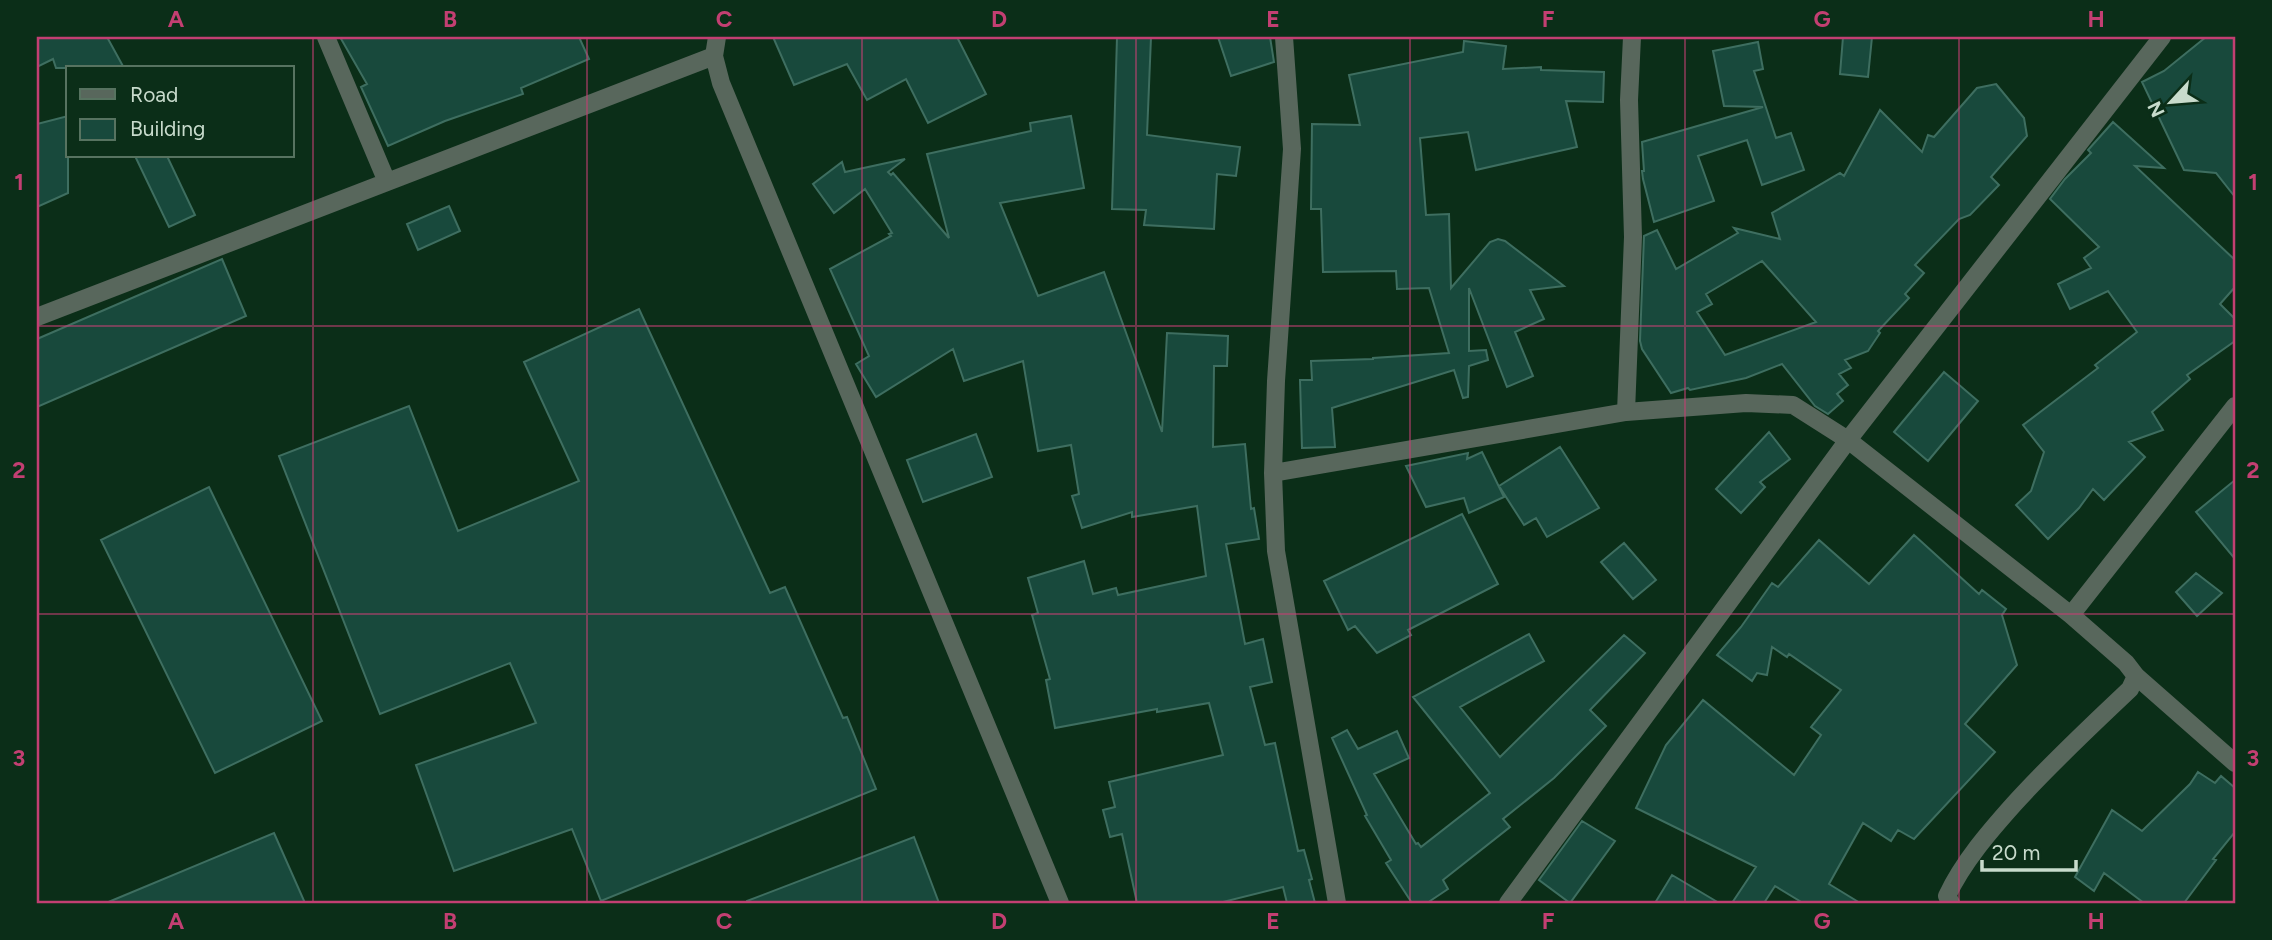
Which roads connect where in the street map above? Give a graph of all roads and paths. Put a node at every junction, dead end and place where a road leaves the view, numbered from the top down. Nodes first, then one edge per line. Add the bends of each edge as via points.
1 (326, 37) edge
2 (717, 37) edge
3 (1284, 37) edge
4 (1632, 37) edge
5 (2151, 41) edge
6 (714, 57) junction
7 (387, 182) junction
8 (37, 317) edge
9 (2235, 406) edge
10 (1626, 412) junction
11 (1847, 440) junction
12 (1273, 473) junction
13 (2071, 615) junction
14 (2136, 676) junction
15 (2235, 763) edge
16 (1947, 901) edge
17 (1059, 903) edge
18 (1337, 903) edge
19 (1508, 903) edge

1 - 7 street
2 - 6 street
3 - 12 street via 1292,149
4 - 10 street via 1633,237
5 - 11 street
6 - 7 street
6 - 17 street via 726,96
7 - 8 street
9 - 13 street
10 - 11 street via 1746,402 1793,405
10 - 12 street
11 - 13 street
11 - 19 street
12 - 18 street via 1276,551
13 - 14 street
14 - 15 street
14 - 16 street via 2130,689 2052,763 1989,832 1955,880

